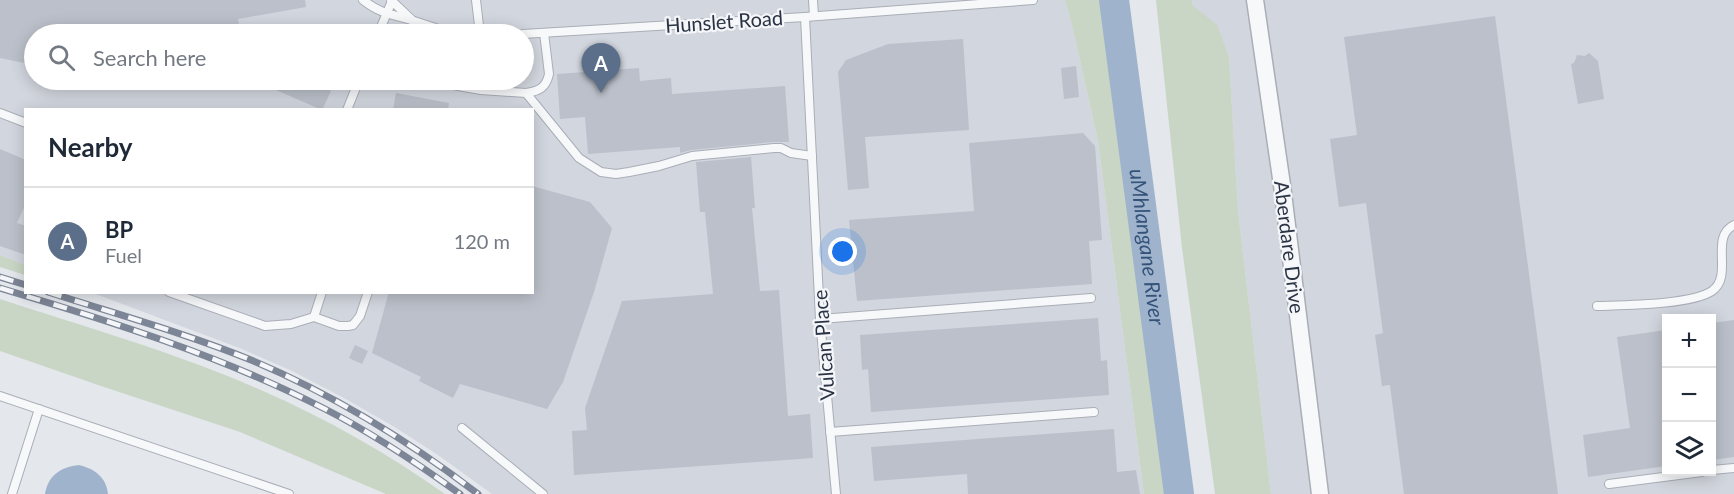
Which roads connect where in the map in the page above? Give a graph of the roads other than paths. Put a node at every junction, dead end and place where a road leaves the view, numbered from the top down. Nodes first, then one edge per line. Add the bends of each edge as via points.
1 (363, 0) edge
2 (391, 0) edge
3 (476, 0) edge
4 (813, 0) edge
5 (1033, 0) edge
6 (1255, 0) edge
7 (926, 4) edge
8 (387, 15) junction
9 (809, 16) junction
10 (412, 20) junction
11 (383, 24) edge
12 (423, 24) edge
13 (479, 24) edge
14 (534, 33) edge
15 (544, 33) junction
16 (354, 90) edge
17 (488, 90) edge
18 (526, 93) junction
19 (348, 108) edge
20 (0, 113) edge
21 (24, 122) edge
22 (812, 156) junction
23 (1734, 225) edge
24 (175, 294) edge
25 (321, 294) edge
26 (367, 294) edge
27 (1090, 298) dead end
28 (1597, 306) dead end
29 (314, 317) junction
30 (820, 319) junction
31 (0, 396) edge
32 (39, 409) junction
33 (1094, 412) dead end
34 (462, 428) dead end
35 (830, 432) junction
36 (1734, 468) edge
37 (1716, 470) edge
38 (1666, 476) edge
39 (1609, 484) dead end
40 (12, 494) edge
41 (289, 494) edge
42 (543, 494) edge
43 (836, 494) edge
44 (1320, 494) edge

1 - 8 lane
2 - 8 lane
2 - 10 lane
3 - 13 lane
4 - 9 lane, Vulcan Place
5 - 7 lane, Hunslet Road
6 - 44 street, Aberdare Drive
7 - 9 lane, Hunslet Road
8 - 10 lane
8 - 11 lane
9 - 15 lane, Hunslet Road
9 - 22 lane, Vulcan Place
10 - 12 lane
14 - 15 lane, Hunslet Road
15 - 18 lane via 549,74 541,89
16 - 19 lane
17 - 18 lane
18 - 22 lane via 579,158 601,172 616,174 692,156 774,148
20 - 21 lane
22 - 30 lane, Vulcan Place
23 - 28 lane via 1723,238 1721,282 1711,291 1691,299
24 - 29 lane via 265,326
25 - 29 lane
26 - 29 lane via 360,316 348,327
27 - 30 lane
30 - 35 lane, Vulcan Place
31 - 32 lane
32 - 40 lane
32 - 41 lane
33 - 35 lane
34 - 42 lane
35 - 43 lane, Vulcan Place
36 - 37 lane
38 - 39 lane

